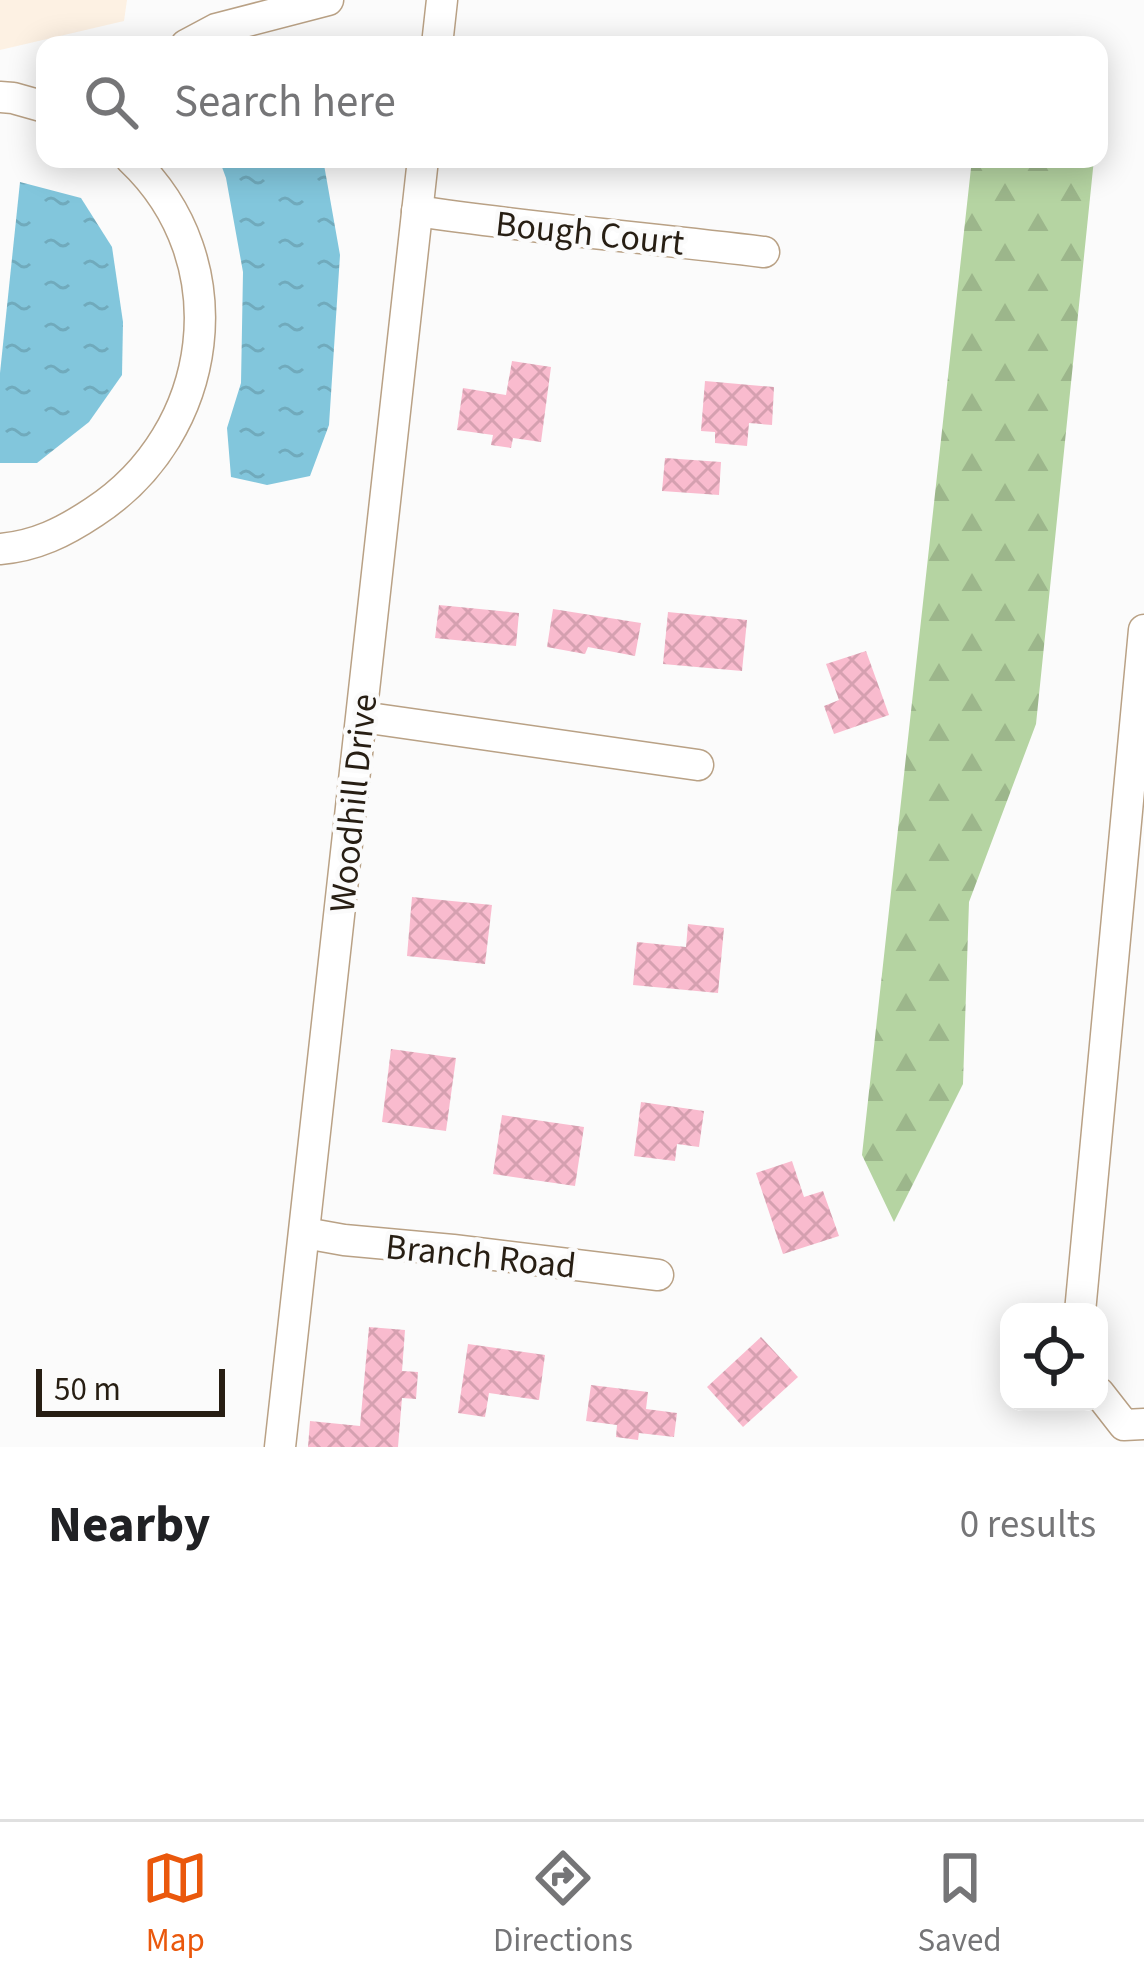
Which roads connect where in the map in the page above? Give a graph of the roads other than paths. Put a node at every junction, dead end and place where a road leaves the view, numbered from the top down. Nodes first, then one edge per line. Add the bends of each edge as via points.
1 (328, 0) edge
2 (442, 0) edge
3 (203, 36) edge
4 (438, 36) edge
5 (0, 97) edge
6 (36, 104) edge
7 (139, 168) edge
8 (423, 168) edge
9 (417, 211) junction
10 (764, 252) dead end
11 (0, 550) edge
12 (1144, 630) edge
13 (362, 717) junction
14 (698, 765) dead end
15 (305, 1232) junction
16 (658, 1275) dead end
17 (1081, 1303) edge
18 (1108, 1405) edge
19 (1144, 1424) edge
20 (280, 1447) edge

1 - 3 street
2 - 4 street
5 - 6 street
7 - 11 street via 163,196 192,259 200,329 187,399 173,429 116,498 67,530
8 - 9 street, Woodhill Drive
9 - 10 street, Bough Court
9 - 13 street, Woodhill Drive
12 - 17 street
13 - 14 street
13 - 15 street, Woodhill Drive
15 - 16 street, Branch Road
15 - 20 street, Woodhill Drive
18 - 19 street via 1124,1425

